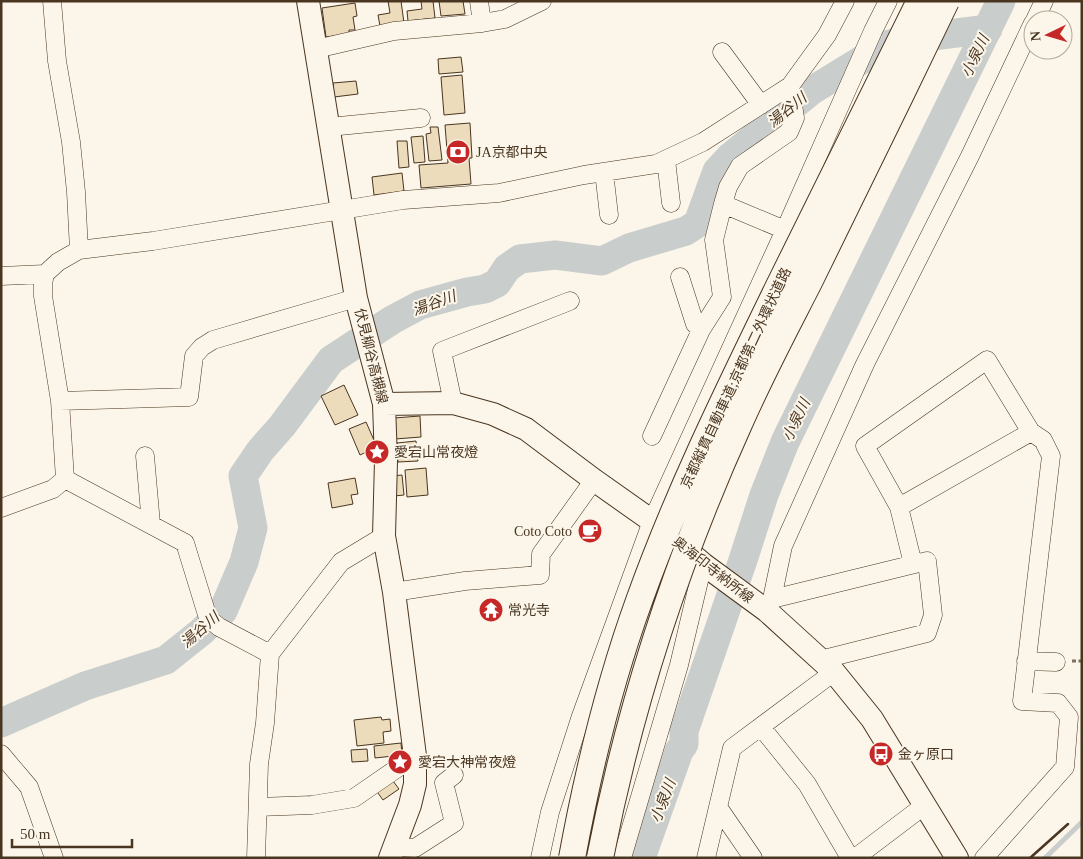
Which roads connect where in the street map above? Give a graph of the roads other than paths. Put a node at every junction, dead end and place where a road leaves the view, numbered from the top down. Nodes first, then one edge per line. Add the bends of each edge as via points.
1 (52, 1) edge
2 (308, 1) edge
3 (479, 1) edge
4 (845, 1) edge
5 (888, 1) edge
6 (920, 1) edge
7 (946, 1) edge
8 (531, 3) edge
9 (482, 23) junction
10 (1023, 45) edge
11 (316, 49) junction
12 (722, 52) dead end
13 (792, 102) junction
14 (761, 105) junction
15 (421, 118) dead end
16 (328, 128) junction
17 (666, 160) junction
18 (604, 172) junction
19 (671, 203) dead end
20 (723, 204) junction
21 (341, 209) junction
22 (609, 215) dead end
23 (785, 230) junction
24 (79, 250) junction
25 (46, 274) junction
26 (1, 276) edge
27 (680, 277) dead end
28 (356, 298) junction
29 (570, 301) dead end
30 (701, 330) junction
31 (60, 402) junction
32 (452, 403) junction
33 (384, 404) junction
34 (1031, 432) junction
35 (652, 436) dead end
36 (145, 456) dead end
37 (65, 479) junction
38 (594, 480) junction
39 (900, 507) junction
40 (1, 508) edge
41 (652, 521) junction
42 (151, 524) junction
43 (384, 536) junction
44 (913, 564) junction
45 (707, 567) junction
46 (394, 592) junction
47 (765, 604) junction
48 (270, 654) junction
49 (1026, 661) junction
50 (1056, 662) dead end
51 (827, 666) junction
52 (761, 727) junction
53 (1, 754) edge
54 (415, 756) junction
55 (454, 775) dead end
56 (925, 805) junction
57 (258, 807) junction
58 (718, 807) junction
59 (392, 852) edge
60 (54, 858) edge
61 (256, 858) edge
62 (540, 858) edge
63 (572, 858) edge
64 (600, 858) edge
65 (622, 858) edge
66 (706, 858) edge
67 (753, 858) edge
68 (850, 858) edge
69 (855, 858) edge
70 (957, 858) edge
71 (984, 858) edge

1 - 24 street via 57,61 71,142
2 - 11 main road, 伏見柳谷高槻線
3 - 9 street
4 - 13 street
5 - 23 street
6 - 63 highway, 京都縦貫自動車道;京都第二外環状道路, bridge via 716,414 673,514 639,601 608,701 584,794
7 - 64 highway, 京都縦貫自動車道;京都第二外環状道路, bridge via 739,424 696,525 664,612 634,709
8 - 9 street via 505,19
9 - 11 street via 394,31
10 - 47 street via 864,364 782,546
11 - 16 main road, 伏見柳谷高槻線
12 - 14 street
13 - 14 street
13 - 20 street via 789,132 740,166
14 - 17 street via 704,142
15 - 16 street
16 - 21 main road, 伏見柳谷高槻線
17 - 18 street
17 - 19 street
18 - 21 street via 499,193 403,200
18 - 22 street
20 - 23 street
20 - 30 street via 714,240 722,297
21 - 24 street via 153,241
21 - 28 main road, 伏見柳谷高槻線
23 - 41 street
24 - 25 street via 58,262
25 - 26 street
25 - 31 street via 43,296
27 - 30 street via 695,324
28 - 31 street via 207,343 194,356 189,397
28 - 33 main road, 伏見柳谷高槻線
29 - 32 street via 442,351
30 - 35 street
31 - 37 street
32 - 33 main road, 奥海印寺納所線
32 - 38 main road, 奥海印寺納所線 via 493,414 526,429
33 - 43 main road, 伏見柳谷高槻線
34 - 39 street
34 - 39 street via 987,360 865,446
34 - 49 street via 1043,440 1051,456
36 - 42 street
37 - 40 street via 53,488
37 - 42 street
38 - 41 main road, 奥海印寺納所線
38 - 46 street via 540,554 540,575 465,581
39 - 44 street
41 - 45 main road, 奥海印寺納所線
41 - 62 street via 581,716 550,812
42 - 48 street via 185,543 213,622
43 - 46 main road, 伏見柳谷高槻線
43 - 48 street via 341,562
44 - 47 street
44 - 51 street via 927,561 933,615 927,633
45 - 47 main road, 奥海印寺納所線
45 - 65 street
46 - 54 main road, 伏見柳谷高槻線
47 - 51 main road, 奥海印寺納所線
48 - 57 street
49 - 50 street
49 - 71 street via 1022,701 1058,703 1069,718 1065,767
51 - 52 street
51 - 56 main road, 奥海印寺納所線 via 872,719
52 - 58 street via 732,748
52 - 68 street via 807,784
53 - 60 street via 29,787
54 - 57 street via 354,798 312,805
54 - 59 main road, 伏見柳谷高槻線 via 416,784
55 - 59 street via 444,783 454,823 415,848
56 - 69 street
56 - 70 main road, 奥海印寺納所線
57 - 61 street
58 - 66 street
58 - 67 street

